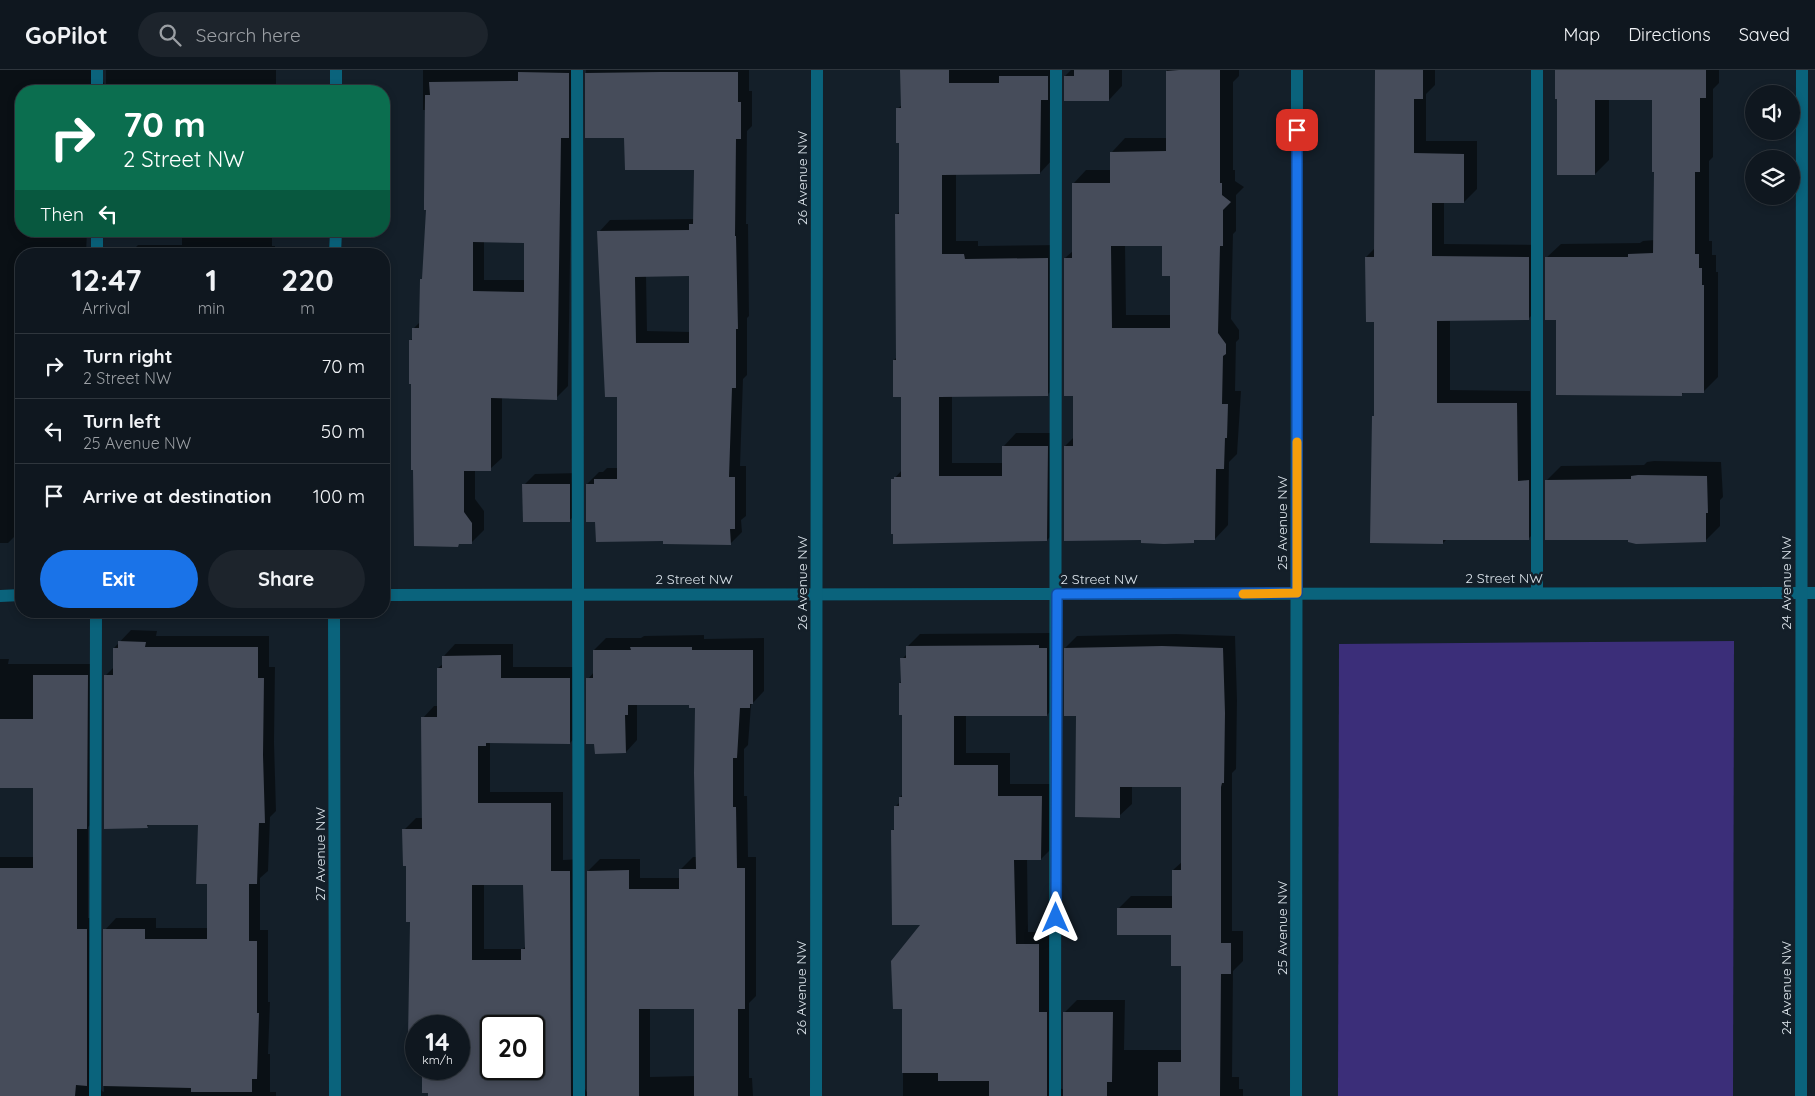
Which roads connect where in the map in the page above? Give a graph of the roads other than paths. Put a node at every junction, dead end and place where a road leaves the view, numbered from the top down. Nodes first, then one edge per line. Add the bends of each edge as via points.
1 (97, 70) edge
2 (336, 70) edge
3 (577, 70) edge
4 (817, 70) edge
5 (1056, 70) edge
6 (1297, 70) edge
7 (1537, 70) edge
8 (1802, 70) edge
9 (97, 85) edge
10 (336, 85) edge
11 (1297, 593) junction
12 (1537, 593) junction
13 (1801, 593) junction
14 (1815, 593) edge
15 (817, 594) junction
16 (1057, 594) junction
17 (390, 595) edge
18 (578, 595) junction
19 (0, 596) edge
20 (15, 596) edge
21 (96, 618) edge
22 (334, 618) edge
23 (95, 1096) edge
24 (335, 1096) edge
25 (580, 1096) edge
26 (816, 1096) edge
27 (1056, 1096) edge
28 (1296, 1096) edge
29 (1801, 1096) edge

1 - 9 street
2 - 10 street
3 - 18 street
4 - 15 street, 26 Avenue NW
5 - 16 street
6 - 11 street, 25 Avenue NW
7 - 12 street
8 - 13 street, 24 Avenue NW
11 - 12 street, 2 Street NW
11 - 16 street, 2 Street NW
11 - 28 street, 25 Avenue NW
12 - 13 street, 2 Street NW
13 - 14 street, 2 Street NW
13 - 29 street, 24 Avenue NW
15 - 16 street, 2 Street NW
15 - 18 street, 2 Street NW
15 - 26 street, 26 Avenue NW
16 - 27 street
17 - 18 street, 2 Street NW
18 - 25 street
19 - 20 street
21 - 23 street
22 - 24 street, 27 Avenue NW

